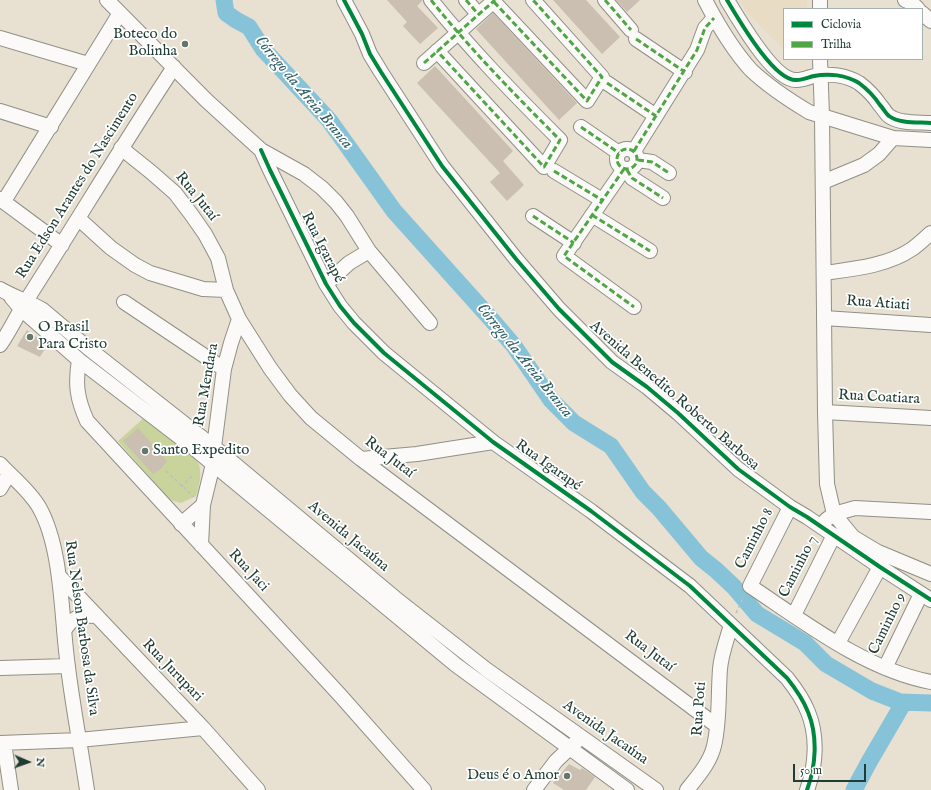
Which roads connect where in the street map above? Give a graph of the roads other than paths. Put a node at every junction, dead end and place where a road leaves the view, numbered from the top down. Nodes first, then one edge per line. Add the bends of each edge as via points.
1 (107, 0) edge
2 (344, 0) edge
3 (431, 0) edge
4 (466, 0) edge
5 (533, 0) edge
6 (605, 0) edge
7 (705, 0) edge
8 (727, 0) edge
9 (494, 1) edge
10 (120, 13) junction
11 (923, 13) edge
12 (478, 14) junction
13 (714, 18) junction
14 (931, 21) edge
15 (457, 32) junction
16 (0, 38) edge
17 (437, 51) junction
18 (764, 57) junction
19 (820, 60) edge
20 (424, 63) dead end
21 (88, 64) junction
22 (174, 67) junction
23 (752, 70) junction
24 (684, 72) junction
25 (820, 75) junction
26 (607, 83) dead end
27 (0, 111) edge
28 (656, 116) junction
29 (822, 116) junction
30 (931, 123) edge
31 (51, 127) junction
32 (581, 127) dead end
33 (893, 138) junction
34 (931, 140) edge
35 (121, 148) junction
36 (261, 150) junction
37 (619, 153) junction
38 (636, 156) junction
39 (626, 169) junction
40 (554, 171) dead end
41 (669, 173) dead end
42 (823, 182) junction
43 (663, 198) dead end
44 (2, 200) edge
45 (602, 200) junction
46 (592, 214) junction
47 (533, 216) dead end
48 (79, 219) junction
49 (931, 233) edge
50 (574, 243) junction
51 (62, 245) junction
52 (369, 251) junction
53 (650, 251) dead end
54 (824, 273) junction
55 (326, 284) junction
56 (226, 290) junction
57 (5, 292) edge
58 (124, 302) dead end
59 (23, 305) junction
60 (634, 307) dead end
61 (824, 318) junction
62 (239, 320) junction
63 (430, 324) dead end
64 (931, 325) edge
65 (0, 345) edge
66 (79, 360) junction
67 (224, 369) junction
68 (825, 412) junction
69 (931, 418) edge
70 (494, 442) junction
71 (214, 447) junction
72 (361, 459) junction
73 (213, 464) junction
74 (4, 469) edge
75 (0, 489) edge
76 (203, 505) junction
77 (790, 507) junction
78 (931, 512) edge
79 (834, 514) junction
80 (181, 524) junction
81 (819, 524) junction
82 (834, 535) junction
83 (201, 545) junction
84 (880, 567) junction
85 (931, 574) edge
86 (59, 576) junction
87 (926, 597) edge
88 (794, 615) junction
89 (97, 616) junction
90 (731, 625) junction
91 (64, 631) junction
92 (838, 644) junction
93 (68, 666) junction
94 (0, 668) edge
95 (885, 668) junction
96 (931, 682) edge
97 (717, 726) junction
98 (203, 728) junction
99 (582, 737) junction
100 (79, 740) junction
101 (2, 743) edge
102 (568, 748) junction
103 (11, 790) edge
104 (87, 790) edge
105 (258, 790) edge
106 (424, 790) edge
107 (534, 790) edge
108 (627, 790) edge
109 (656, 790) edge
110 (687, 790) edge
111 (807, 790) edge

1 - 10 street, Rua Igarapé
2 - 77 street, Avenida Benedito Roberto Barbosa via 374,60 442,166 559,309 612,362 678,413 738,469
3 - 15 street
4 - 12 street
5 - 9 street via 602,77 587,101
6 - 24 street via 633,35
7 - 13 street
8 - 18 street
9 - 12 street
10 - 21 street
10 - 22 street, Rua Igarapé
11 - 14 street
12 - 15 street
13 - 23 street
13 - 24 street via 705,28 697,50
15 - 17 street
15 - 17 street via 509,90 560,140 544,167
16 - 21 street
17 - 20 street
18 - 23 street
18 - 25 street via 790,80
19 - 25 street
21 - 31 street
22 - 35 street, Rua Edson Arantes do Nascimento
22 - 36 street, Rua Igarapé
23 - 29 street via 798,105
24 - 28 street
25 - 29 street
25 - 30 street via 834,75 858,83 872,94 888,116 894,119
26 - 28 street
27 - 31 street
28 - 38 street
29 - 33 street
29 - 42 street
31 - 44 street
32 - 37 street
33 - 34 street
33 - 42 street via 864,166
35 - 48 street, Rua Edson Arantes do Nascimento
35 - 56 street, Rua Jutaí via 175,193 192,214 218,258
36 - 52 street, Rua Igarapé via 304,174 322,188 347,216
36 - 55 street, Rua Igarapé
37 - 38 street via 631,150
37 - 39 street via 617,161
38 - 39 street via 633,168
38 - 41 street
39 - 43 street via 632,178
39 - 45 street
40 - 45 street
42 - 54 street
44 - 51 street
45 - 46 street
46 - 50 street
46 - 53 street
47 - 50 street
48 - 51 street, Rua Edson Arantes do Nascimento
48 - 56 street via 111,248 150,273 203,289
49 - 54 street via 912,249 894,258 868,266
50 - 60 street via 564,256
51 - 59 street, Rua Edson Arantes do Nascimento
52 - 55 street via 349,263
52 - 63 street, Rua Igarapé
54 - 61 street
55 - 70 street, Rua Igarapé via 354,323 384,353
56 - 62 street, Rua Jutaí
57 - 59 street
58 - 67 street
59 - 65 street, Rua Edson Arantes do Nascimento
59 - 66 street, Avenida Jacaúna
59 - 71 street, Avenida Jacaúna via 43,310
61 - 64 street, Rua Atiati
61 - 68 street
62 - 67 street, Rua Mendara
62 - 72 street, Rua Jutaí via 290,395 311,418
66 - 73 street, Avenida Jacaúna
66 - 80 street, Rua Jaci via 77,387 80,405 87,421
67 - 71 street, Rua Mendara
68 - 69 street, Rua Coatiara
68 - 79 street via 827,484
70 - 72 street via 417,454
70 - 90 street, Rua Igarapé via 690,586
71 - 73 street, Rua Mendara
71 - 99 street, Avenida Jacaúna via 395,598 487,670
72 - 97 street, Rua Jutaí
73 - 76 street, Rua Mendara
73 - 102 street, Avenida Jacaúna via 456,666
74 - 75 street
74 - 86 street, Rua Nelson Barbosa da Silva via 30,494 39,507 52,539
76 - 80 street
76 - 83 street, Rua Mendara
77 - 81 street, Avenida Benedito Roberto Barbosa
77 - 88 street, Caminho 8 via 748,590
78 - 79 street via 855,508
79 - 81 street
79 - 85 street via 853,537 861,542 878,552
80 - 83 street, Rua Jaci
81 - 82 street, Avenida Benedito Roberto Barbosa
82 - 84 street, Avenida Benedito Roberto Barbosa
82 - 88 street, Caminho 7
83 - 106 street, Rua Jaci
84 - 87 street, Avenida Benedito Roberto Barbosa
84 - 92 street
86 - 89 street, Rua Jurupari
86 - 91 street, Rua Nelson Barbosa da Silva
87 - 95 street, Caminho 9
88 - 92 street
89 - 91 street via 77,617
89 - 98 street, Rua Jurupari
90 - 97 street, Rua Poti via 720,668
90 - 111 street, Rua Igarapé via 787,678 809,712 814,738 814,760
91 - 93 street, Rua Nelson Barbosa da Silva
92 - 95 street
93 - 94 street
93 - 100 street, Rua Nelson Barbosa da Silva
95 - 96 street
97 - 110 street, Rua Poti via 714,747 708,760
98 - 100 street
98 - 105 street, Rua Jurupari
99 - 102 street
99 - 109 street, Avenida Jacaúna
100 - 101 street
100 - 104 street, Rua Nelson Barbosa da Silva
101 - 103 street
102 - 107 street
102 - 108 street, Avenida Jacaúna

